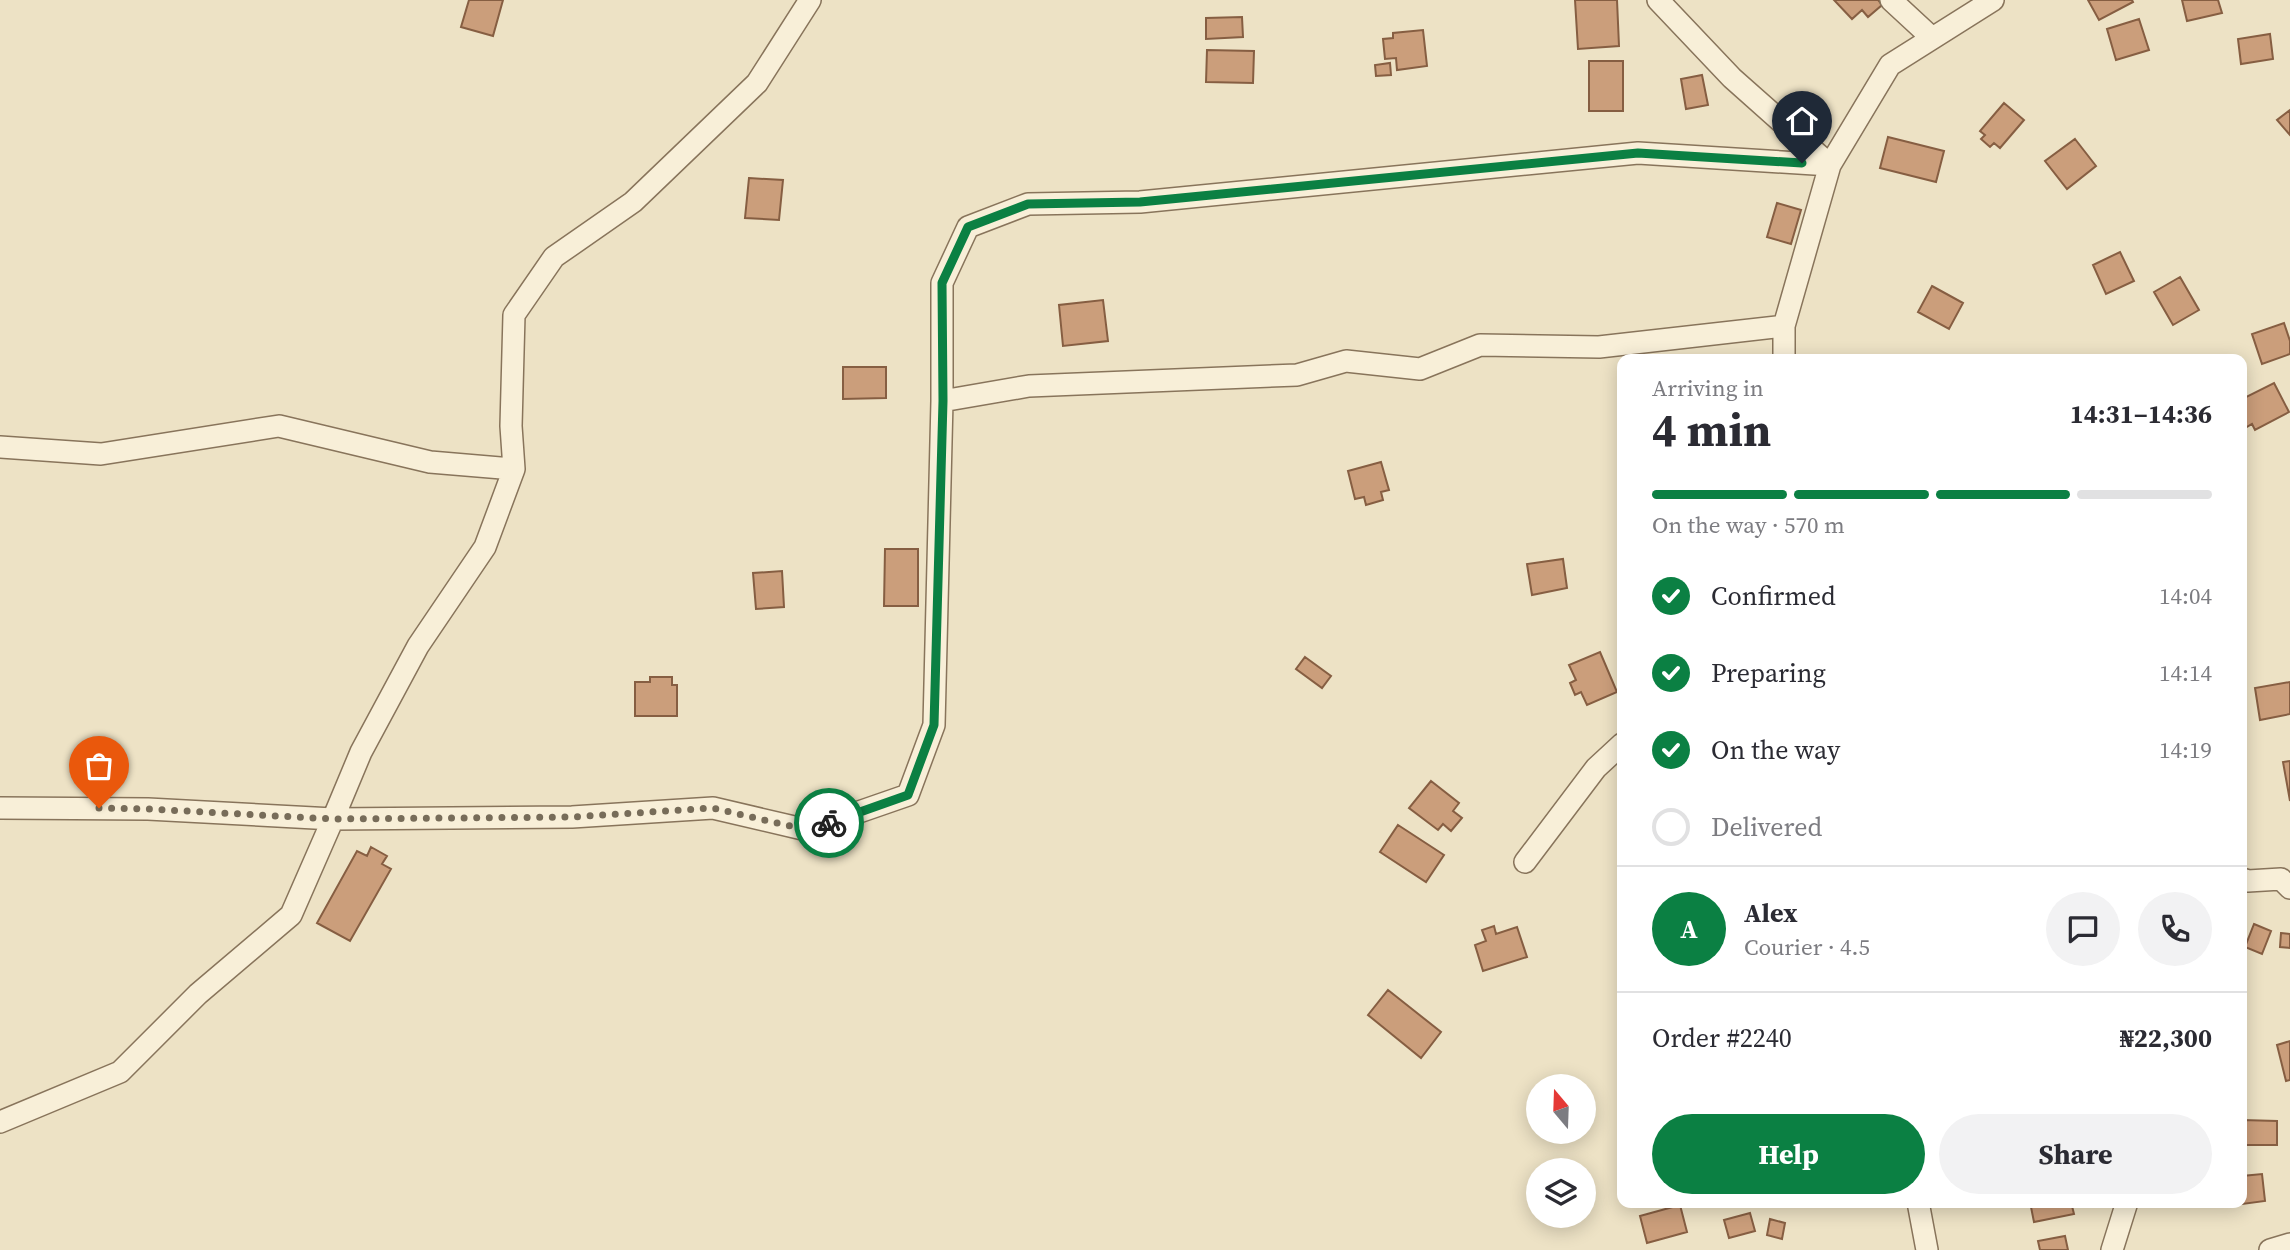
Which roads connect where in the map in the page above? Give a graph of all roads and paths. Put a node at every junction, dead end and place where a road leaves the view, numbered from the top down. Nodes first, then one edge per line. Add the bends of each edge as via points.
1 (810, 0) edge
2 (1658, 0) edge
3 (1891, 0) edge
4 (1993, 0) edge
5 (1931, 37) junction
6 (1830, 164) junction
7 (1784, 326) junction
8 (1784, 354) edge
9 (943, 401) junction
10 (0, 447) edge
11 (513, 469) junction
12 (1617, 749) edge
13 (0, 808) edge
14 (333, 819) junction
15 (1525, 862) dead end
16 (2247, 881) edge
17 (2290, 888) edge
18 (0, 1122) edge
19 (1919, 1208) edge
20 (2125, 1208) edge
21 (2290, 1244) edge
22 (1927, 1250) edge
23 (2112, 1250) edge
24 (2270, 1250) edge

1 - 11 street via 757,83 633,202 554,257 514,315
2 - 6 street via 1732,78
3 - 5 street
4 - 5 street
5 - 6 street via 1890,65
6 - 7 street
6 - 9 street via 1638,153 1140,202 1028,204 968,227 942,283
7 - 8 street
7 - 9 street via 1599,347 1480,345 1420,369 1346,361 1297,375 1029,386
9 - 14 street via 934,725 908,795 807,830 713,808 572,817
10 - 11 street via 101,454 279,426 430,462
11 - 14 street via 485,547 418,646 361,752
12 - 15 street via 1596,768
13 - 14 street via 148,809
14 - 18 street via 291,915 198,994 120,1072
16 - 17 street via 2281,879
19 - 22 street
20 - 23 street
21 - 24 street

